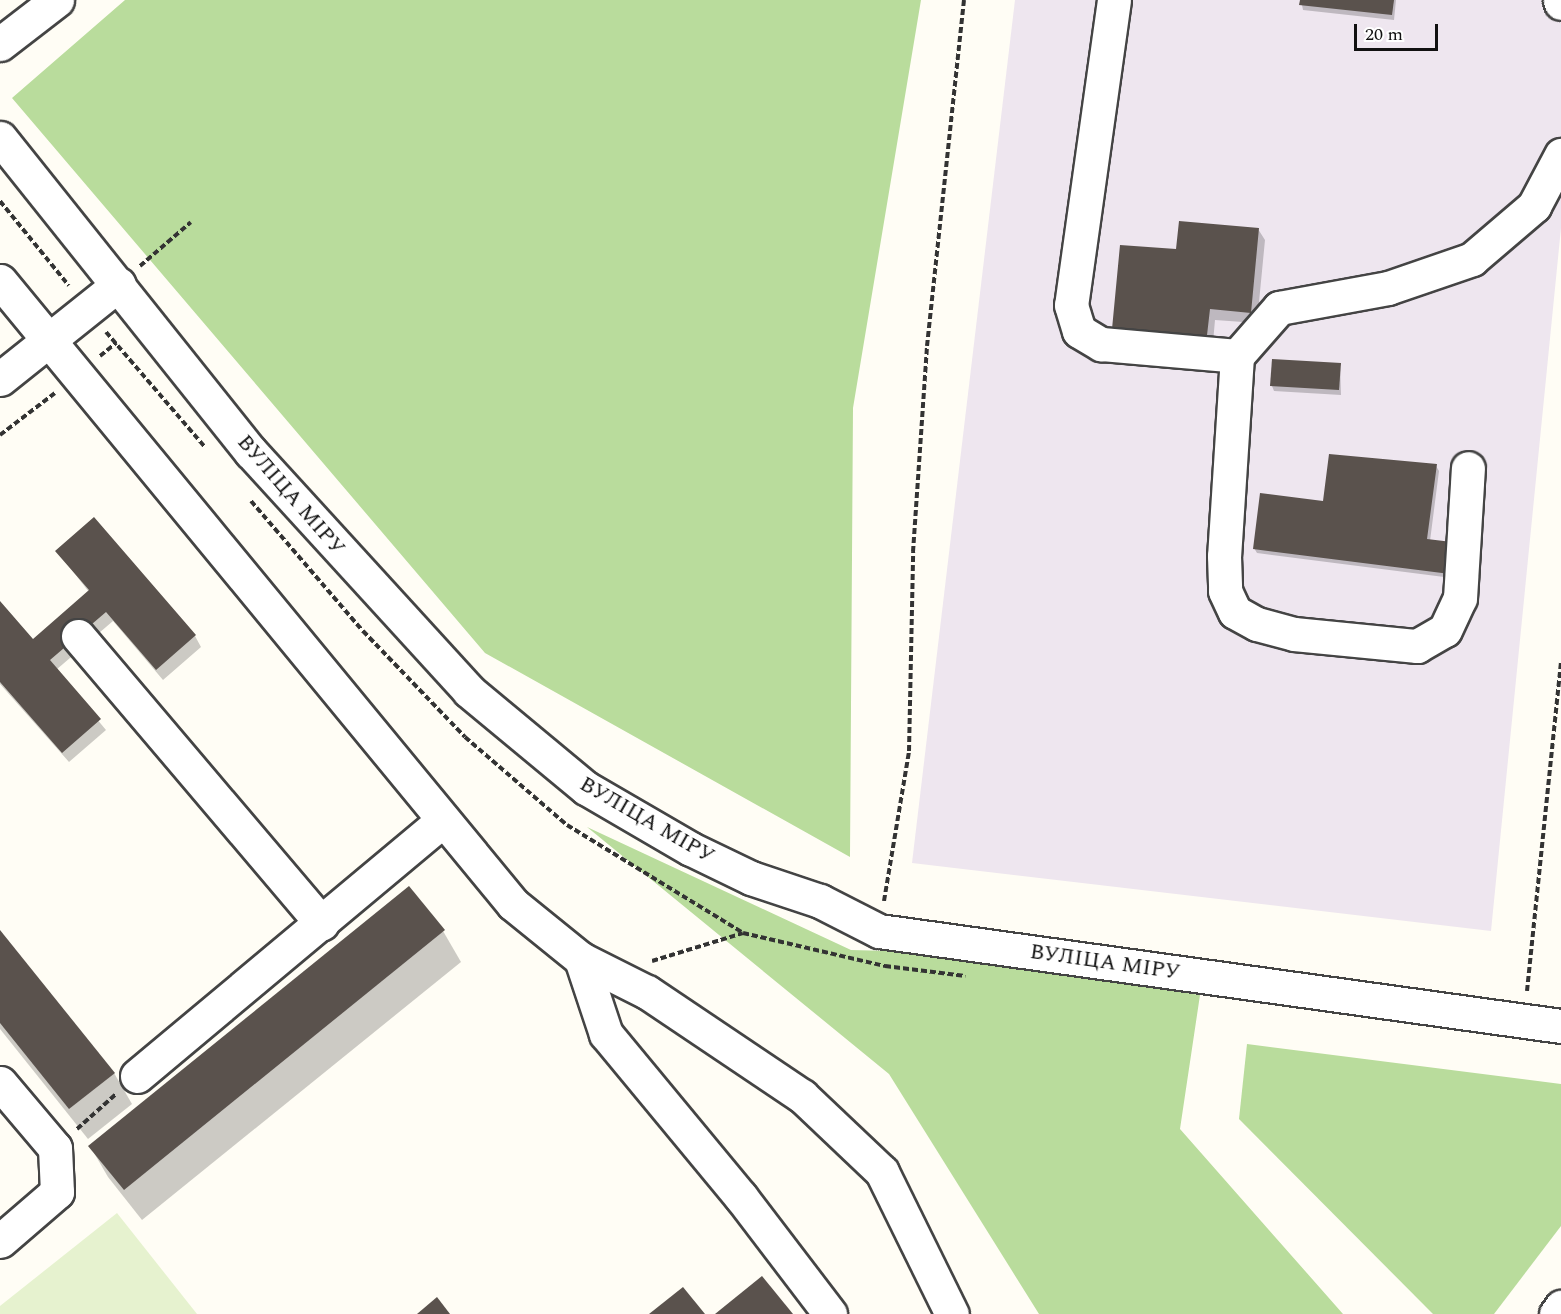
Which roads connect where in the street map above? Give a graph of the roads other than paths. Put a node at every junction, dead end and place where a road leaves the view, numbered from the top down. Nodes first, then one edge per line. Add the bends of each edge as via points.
1 (57, 0) edge
2 (1114, 0) edge
3 (0, 44) edge
4 (0, 138) edge
5 (1561, 155) edge
6 (0, 281) edge
7 (119, 284) junction
8 (50, 341) junction
9 (1237, 356) junction
10 (0, 379) edge
11 (1468, 468) dead end
12 (78, 636) dead end
13 (443, 820) junction
14 (322, 924) junction
15 (581, 959) junction
16 (1561, 1026) edge
17 (137, 1076) road end
18 (0, 1083) edge
19 (0, 1241) edge
20 (1561, 1307) edge
21 (830, 1314) edge
22 (952, 1314) edge
23 (1556, 1314) edge

1 - 3 street
2 - 9 street via 1071,304 1079,331 1101,344
4 - 7 street, ВУЛІЦА МІРУ
5 - 9 street via 1534,206 1472,259 1388,288 1279,308
6 - 8 street
7 - 8 street
7 - 16 street, ВУЛІЦА МІРУ via 251,452 469,692 586,788 751,878 820,901 879,931
8 - 10 street
8 - 13 street
9 - 11 street via 1225,591 1235,612 1257,624 1294,634 1417,646 1445,630 1460,598
12 - 14 street
13 - 14 street
13 - 15 street via 513,904
14 - 17 street
15 - 21 street via 606,1034 741,1197
15 - 22 street via 647,992 802,1096 882,1172
18 - 19 street via 55,1148 57,1192
20 - 23 street

